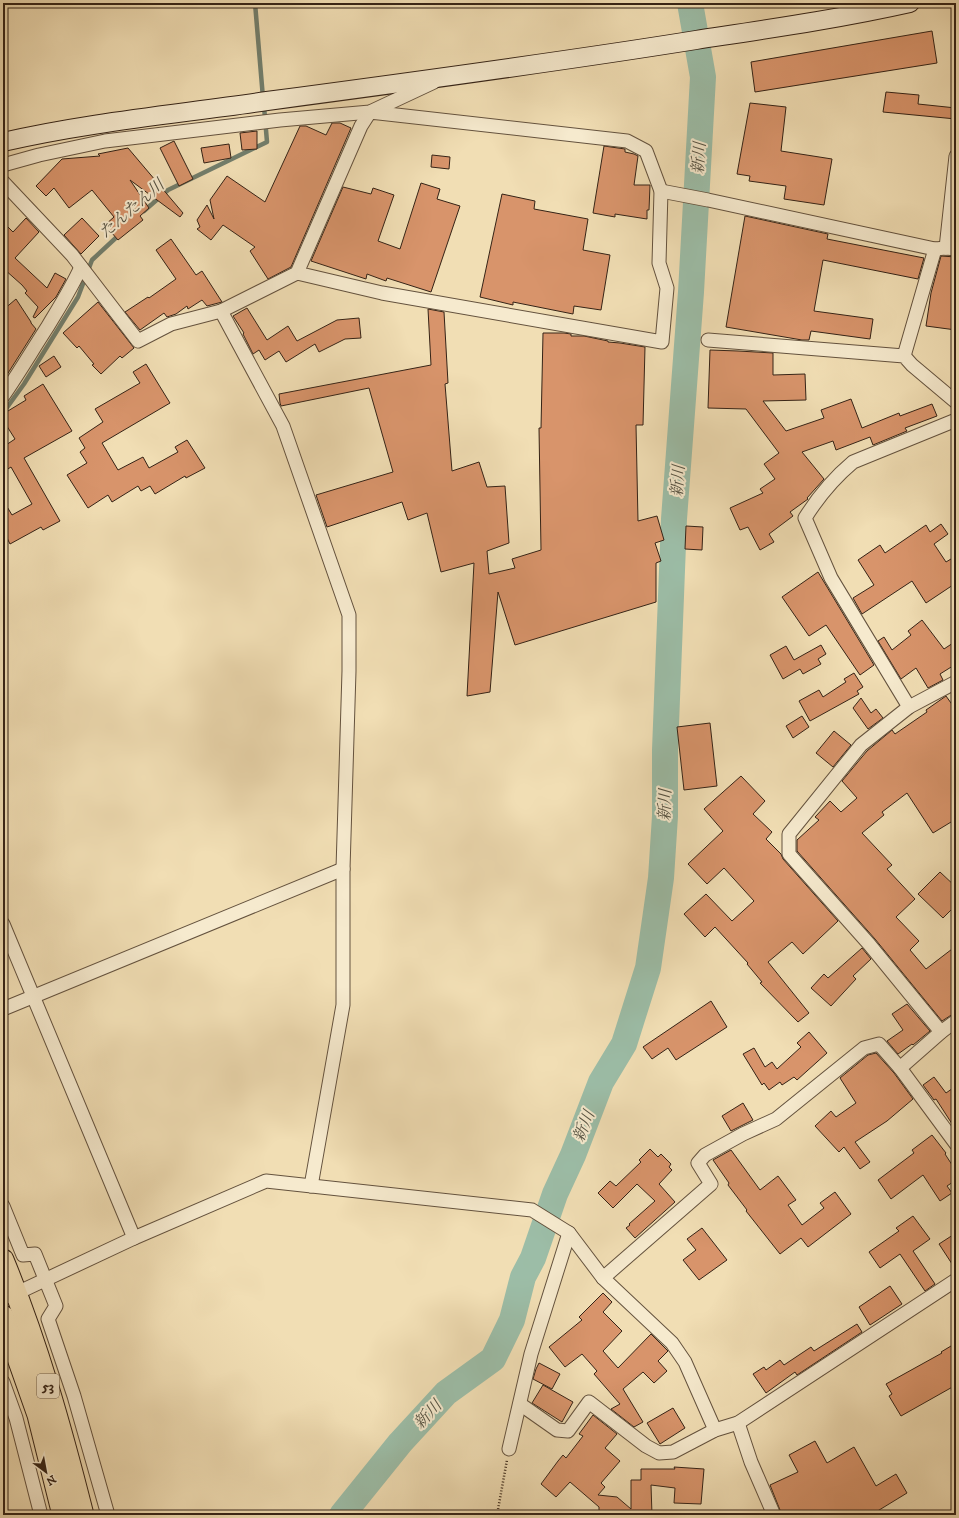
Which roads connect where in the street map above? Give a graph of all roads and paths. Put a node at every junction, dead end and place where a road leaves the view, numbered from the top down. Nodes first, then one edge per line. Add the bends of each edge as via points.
1 (910, 3) edge
2 (449, 76) junction
3 (370, 112) junction
4 (3, 142) edge
5 (956, 156) edge
6 (3, 165) edge
7 (3, 182) edge
8 (660, 191) junction
9 (946, 248) edge
10 (81, 267) junction
11 (297, 274) junction
12 (222, 311) junction
13 (708, 340) dead end
14 (904, 356) junction
15 (3, 396) edge
16 (956, 402) edge
17 (956, 420) edge
18 (956, 682) edge
19 (909, 708) junction
20 (343, 869) junction
21 (3, 924) edge
22 (33, 997) junction
23 (3, 1009) edge
24 (956, 1021) edge
25 (941, 1032) junction
26 (900, 1068) junction
27 (956, 1144) edge
28 (311, 1186) junction
29 (3, 1206) edge
30 (569, 1233) junction
31 (134, 1238) junction
32 (3, 1260) edge
33 (603, 1278) junction
34 (46, 1280) junction
35 (956, 1280) edge
36 (10, 1296) edge
37 (3, 1316) edge
38 (3, 1382) edge
39 (520, 1404) junction
40 (738, 1423) junction
41 (715, 1430) junction
42 (510, 1449) joint
43 (41, 1515) edge
44 (63, 1515) edge
45 (83, 1515) edge
46 (108, 1515) edge
47 (497, 1515) edge
48 (774, 1515) edge

1 - 2 street via 833,19
2 - 3 street
2 - 4 street via 98,124
3 - 6 street via 105,141
3 - 8 street via 627,141 646,151
3 - 11 street via 361,126
5 - 9 street
7 - 10 street
8 - 9 street
8 - 11 street via 659,263 666,288 662,342 382,293
9 - 14 street
10 - 12 street via 138,341 171,324
10 - 15 street via 57,311
11 - 12 street
12 - 20 street via 284,426 349,615
13 - 14 street
14 - 16 street
17 - 19 street via 853,462 825,489 805,518 831,578
18 - 19 street
19 - 25 street via 861,745 789,834 789,854 869,944
20 - 22 street
20 - 28 street via 344,1005
21 - 22 street
22 - 23 street
22 - 31 street
24 - 25 street
25 - 26 street
26 - 27 street
26 - 33 street via 879,1044 864,1048 776,1119 705,1155 698,1162 711,1184
28 - 30 street via 532,1210
28 - 31 street via 266,1181
29 - 34 street via 23,1255 35,1254
30 - 33 street
30 - 39 street via 532,1354
31 - 34 street
32 - 36 main road, 53
33 - 41 street via 672,1343 684,1362
34 - 36 street
34 - 46 street via 56,1306 48,1319 74,1396
35 - 40 street
36 - 45 main road, 53 via 39,1358 64,1438
37 - 44 main road, 53 via 38,1415
38 - 43 street via 16,1418
39 - 41 street via 557,1430 568,1431 589,1402 659,1453 673,1452
39 - 42 street
40 - 41 street
40 - 48 street via 751,1462
42 - 47 path

